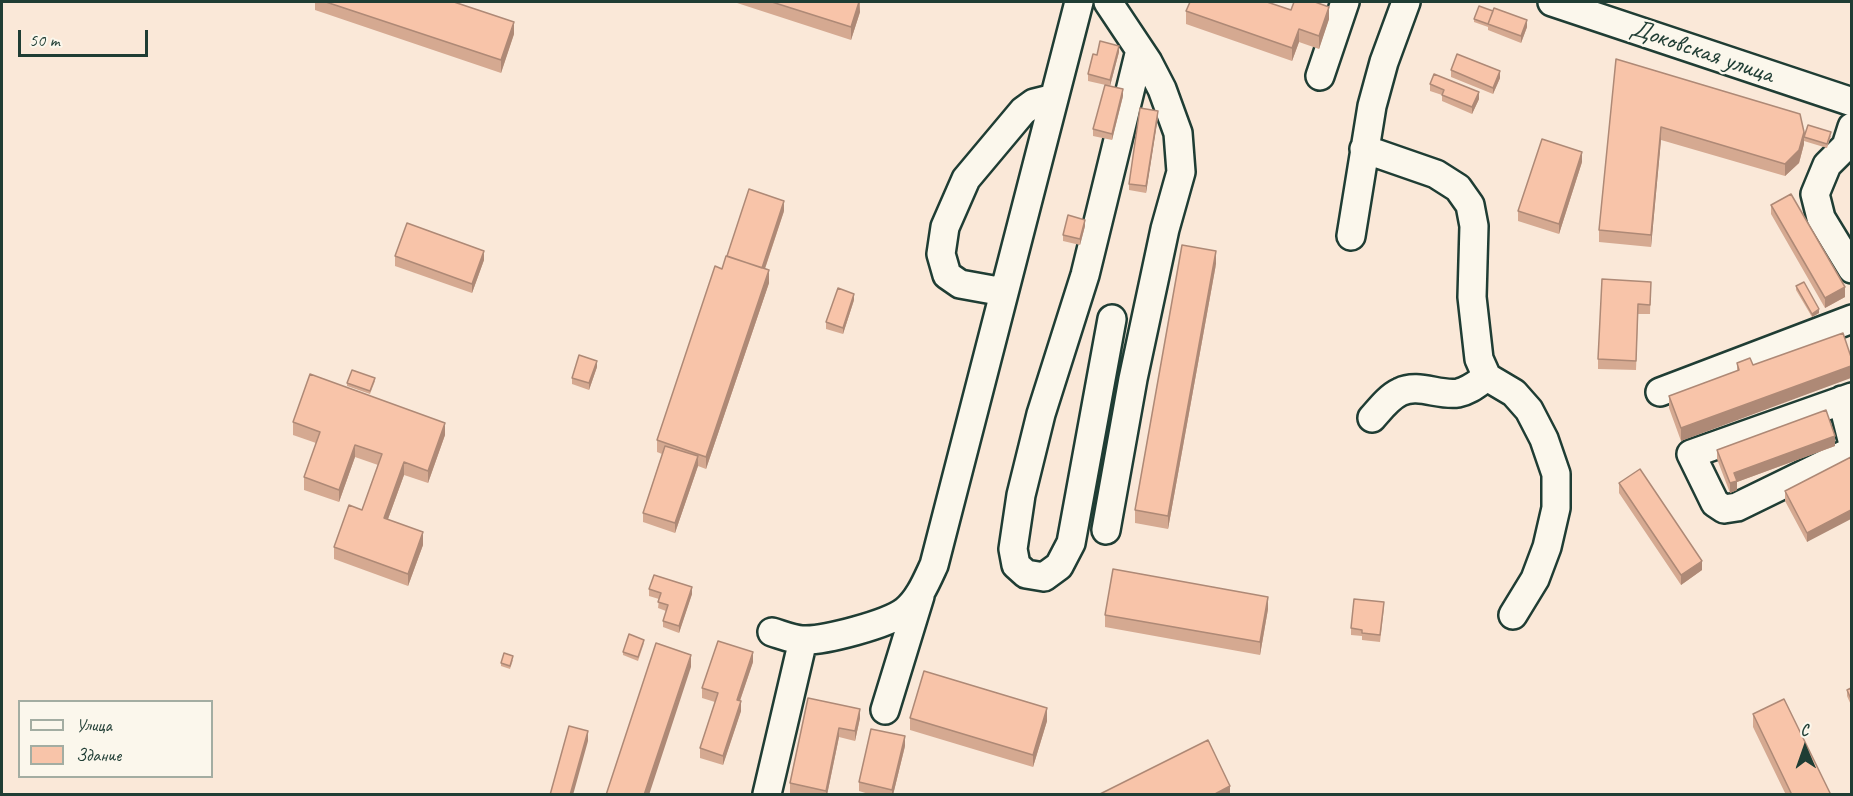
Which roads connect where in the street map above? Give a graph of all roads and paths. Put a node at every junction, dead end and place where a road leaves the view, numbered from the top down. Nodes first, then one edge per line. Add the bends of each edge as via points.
1 (1079, 2) edge
2 (1108, 2) edge
3 (1344, 2) edge
4 (1406, 2) edge
5 (1552, 2) edge
6 (1140, 50) junction
7 (1320, 76) dead end
8 (1054, 98) junction
9 (1851, 102) edge
10 (1851, 127) edge
11 (1364, 149) junction
12 (1351, 236) dead end
13 (1851, 269) edge
14 (1004, 292) junction
15 (1112, 319) dead end
16 (1851, 319) edge
17 (1487, 377) junction
18 (1660, 392) dead end
19 (1847, 399) edge
20 (1372, 418) dead end
21 (1851, 440) edge
22 (1851, 451) edge
23 (1106, 530) dead end
24 (921, 592) junction
25 (1513, 615) dead end
26 (772, 632) dead end
27 (803, 640) junction
28 (885, 710) dead end
29 (767, 795) edge

1 - 8 street
2 - 6 street
3 - 7 street
4 - 11 street via 1384,62
5 - 9 street, Доковская улица
6 - 15 street via 1085,275 1041,414 1021,495 1013,549 1016,565 1026,574 1044,577 1059,566 1071,543
6 - 23 street via 1162,89 1178,133 1181,172 1140,344
8 - 14 street
8 - 14 street via 1023,111 966,179 945,227 941,254 947,275 960,284
10 - 13 street via 1846,146 1827,165 1815,194 1821,218
11 - 12 street
11 - 17 street via 1436,174 1458,188 1470,205 1474,226 1472,297 1479,359
14 - 24 street via 934,565
16 - 18 street
17 - 20 street via 1457,393 1413,389 1401,392
17 - 25 street via 1514,393 1528,410 1544,439 1556,474 1556,508 1547,547 1535,579
19 - 21 street
19 - 22 street via 1691,454 1716,503 1724,508 1737,507
24 - 27 street via 906,611 883,623
24 - 28 street
26 - 27 street
27 - 29 street

